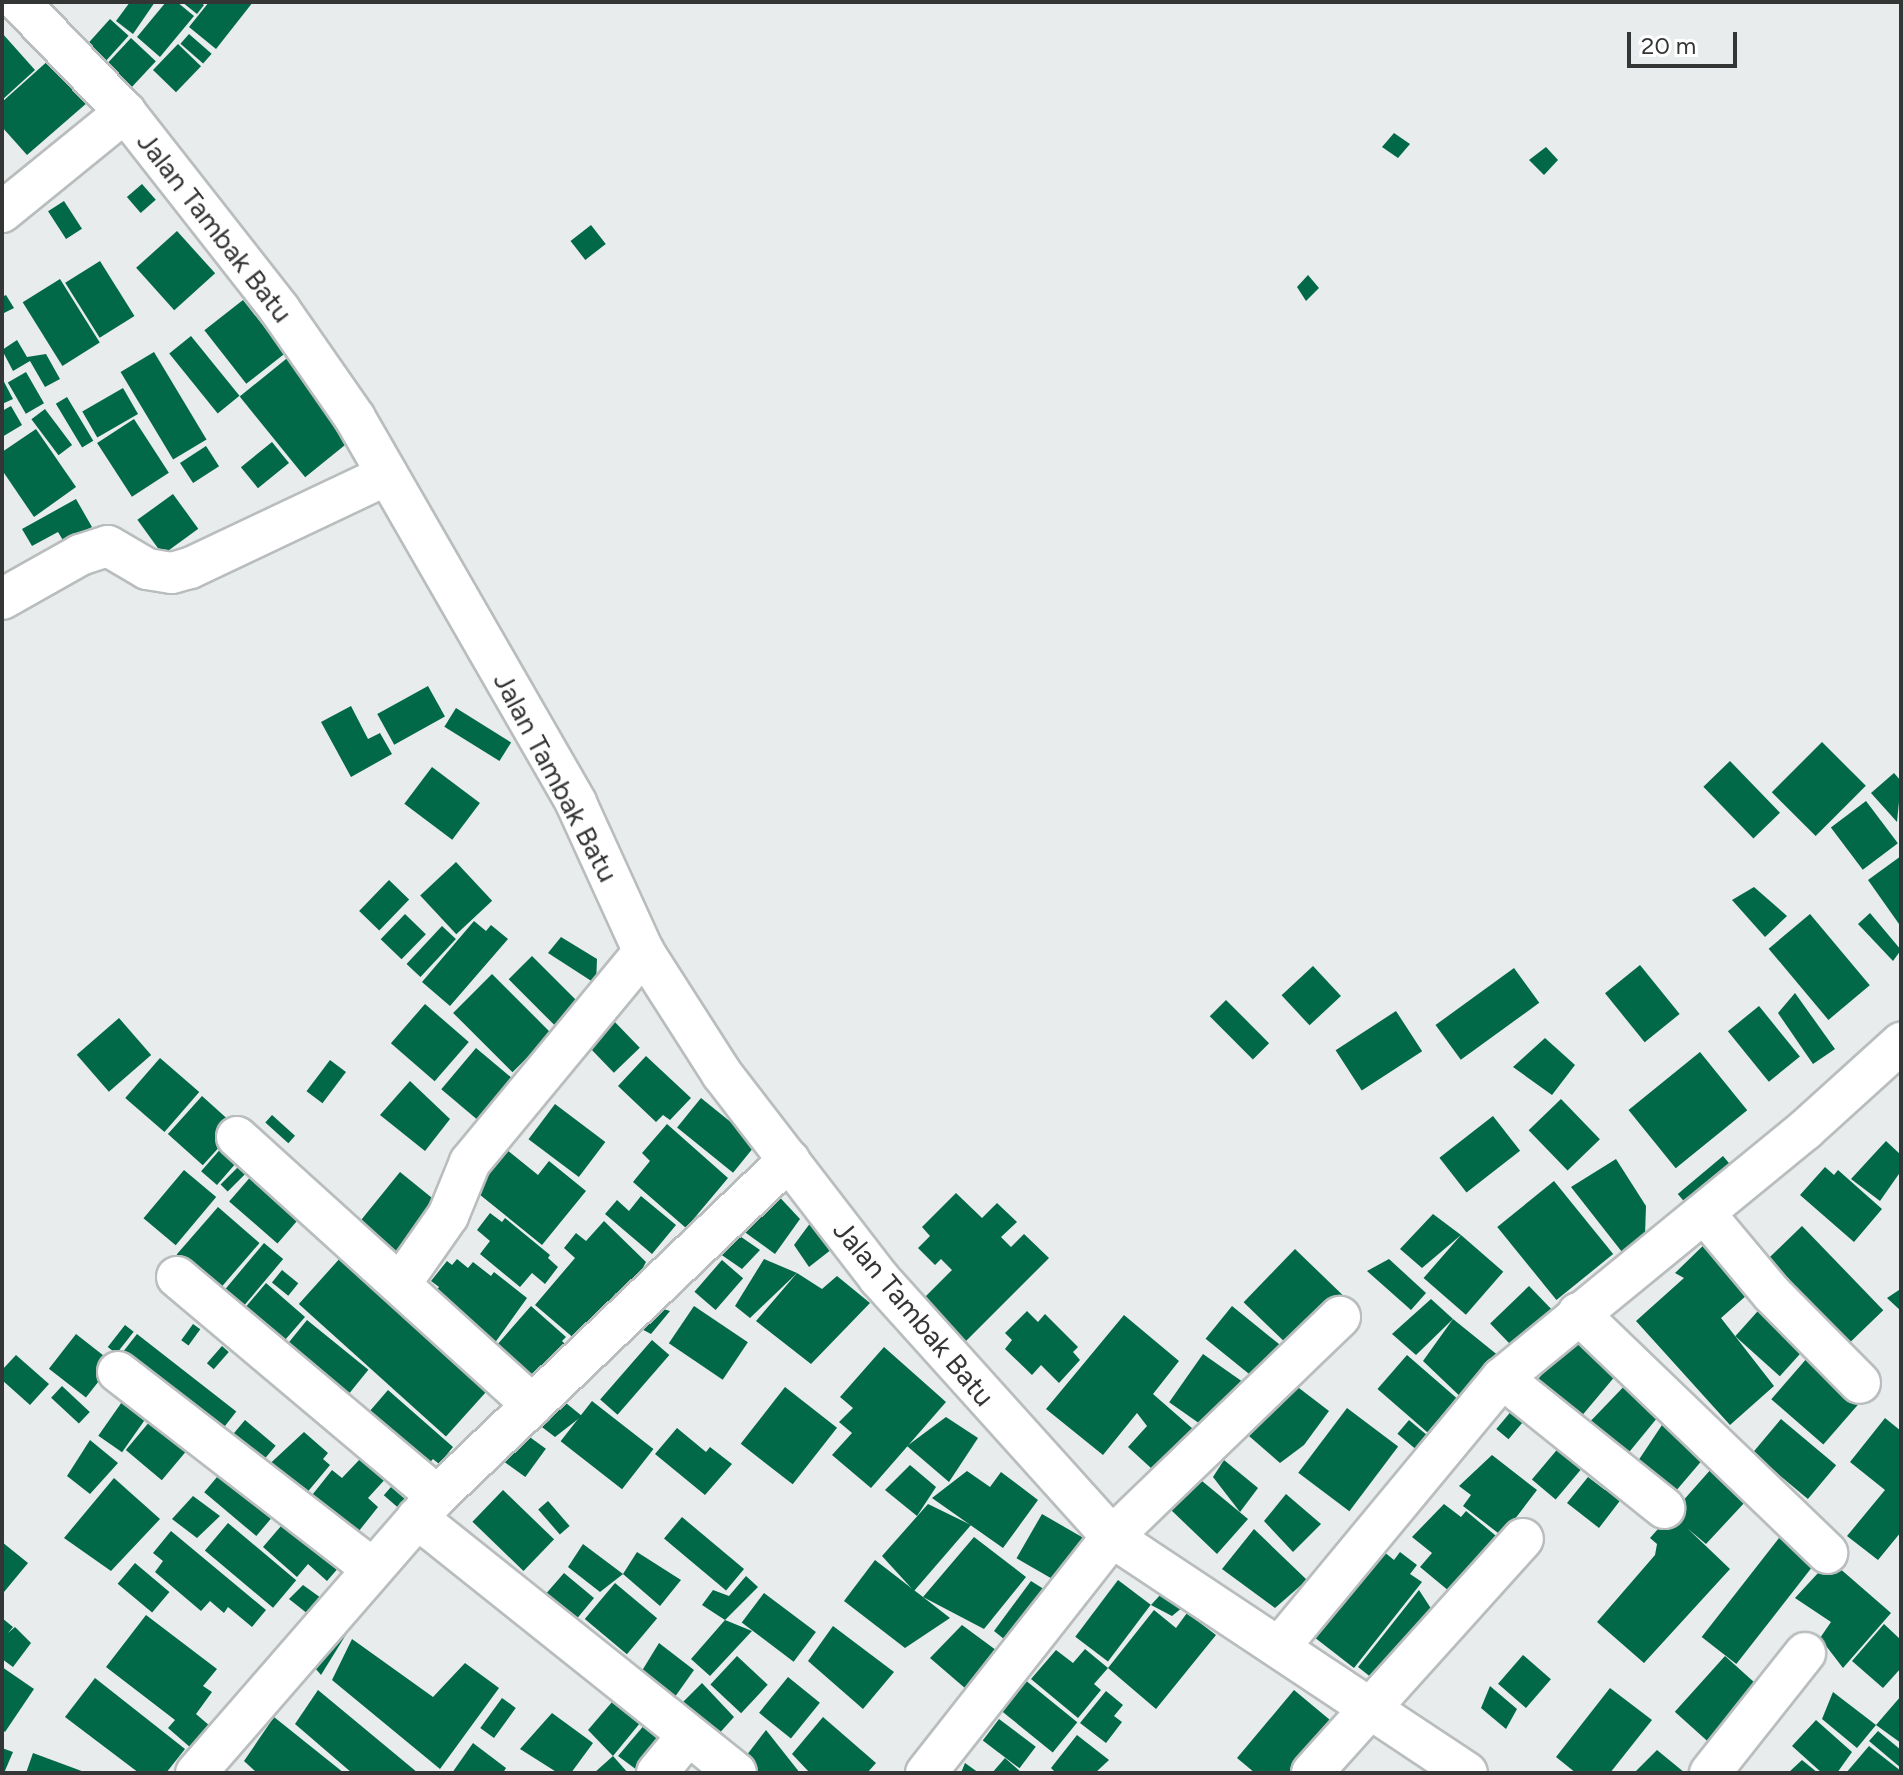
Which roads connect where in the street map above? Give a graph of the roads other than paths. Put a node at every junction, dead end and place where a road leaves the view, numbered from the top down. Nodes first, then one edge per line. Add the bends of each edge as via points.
1 (19, 2) edge
2 (125, 112) junction
3 (2, 212) edge
4 (387, 475) junction
5 (2, 599) edge
6 (644, 952) junction
7 (1901, 1043) edge
8 (237, 1137) dead end
9 (789, 1160) junction
10 (1705, 1214) junction
11 (177, 1277) dead end
12 (401, 1283) junction
13 (1578, 1313) junction
14 (1340, 1317) dead end
15 (118, 1372) dead end
16 (1502, 1378) junction
17 (1860, 1383) dead end
18 (533, 1405) junction
19 (427, 1507) junction
20 (1664, 1508) dead end
21 (1112, 1537) junction
22 (1523, 1539) dead end
23 (1827, 1553) dead end
24 (370, 1567) junction
25 (1281, 1645) junction
26 (1805, 1653) dead end
27 (1367, 1710) junction
28 (688, 1735) junction
29 (196, 1773) edge
30 (657, 1773) edge
31 (736, 1773) edge
32 (926, 1773) edge
33 (1312, 1773) edge
34 (1467, 1773) edge
35 (1710, 1773) edge

1 - 2 street, Jalan Tambak Batu
2 - 3 street
2 - 4 street, Jalan Tambak Batu via 280,310
4 - 5 street via 190,568 161,572 108,546 80,555
4 - 6 street, Jalan Tambak Batu via 576,803
6 - 9 street, Jalan Tambak Batu via 722,1074
6 - 12 street via 470,1162 448,1216
7 - 10 street
8 - 12 street
9 - 18 street
9 - 21 street, Jalan Tambak Batu via 879,1278
10 - 13 street
10 - 17 street via 1772,1294
11 - 19 street
12 - 18 street
13 - 16 street
13 - 23 street
14 - 21 street
15 - 24 street
16 - 20 street
16 - 25 street
18 - 19 street
19 - 24 street
19 - 28 street
21 - 25 street, Jalan Tambak Batu
21 - 32 street
22 - 27 street
24 - 29 street
25 - 27 street, Jalan Tambak Batu
26 - 35 street
27 - 33 street
27 - 34 street, Jalan Tambak Batu
28 - 30 street
28 - 31 street

